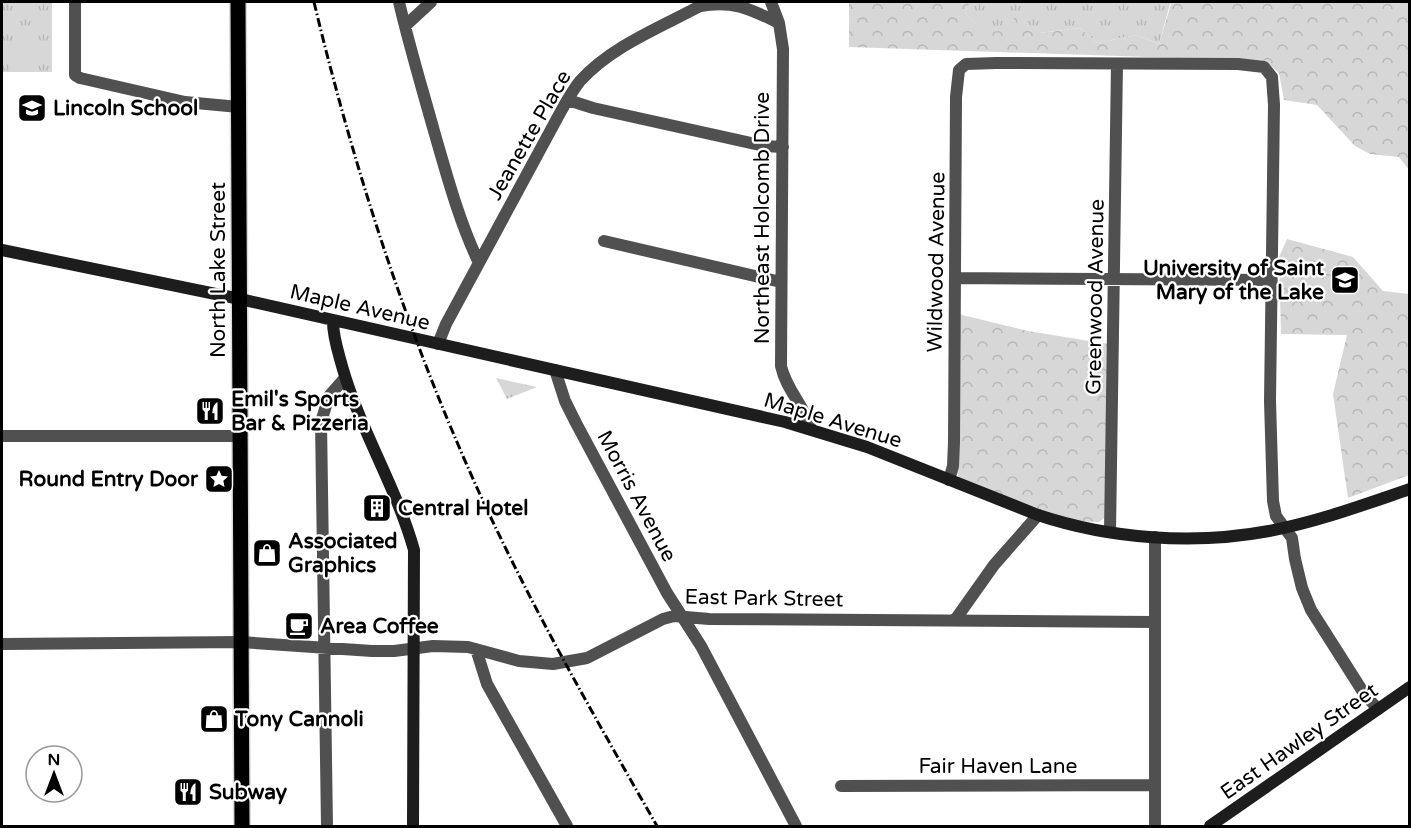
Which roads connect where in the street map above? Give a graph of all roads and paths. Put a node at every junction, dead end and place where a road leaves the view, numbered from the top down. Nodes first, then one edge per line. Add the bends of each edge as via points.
1 (75, 2) edge
2 (238, 2) edge
3 (399, 2) edge
4 (431, 2) edge
5 (771, 2) edge
6 (778, 23) junction
7 (405, 26) junction
8 (1117, 64) junction
9 (568, 99) junction
10 (239, 107) junction
11 (783, 147) junction
12 (604, 242) dead end
13 (2, 250) edge
14 (479, 263) junction
15 (955, 278) junction
16 (1115, 279) junction
17 (1270, 280) junction
18 (781, 282) junction
19 (240, 299) junction
20 (333, 322) junction
21 (438, 344) junction
22 (555, 370) junction
23 (345, 378) junction
24 (811, 429) junction
25 (2, 436) edge
26 (240, 436) junction
27 (949, 480) junction
28 (1410, 489) edge
29 (1038, 515) junction
30 (1284, 527) junction
31 (1110, 532) junction
32 (1155, 537) junction
33 (684, 617) junction
34 (955, 620) junction
35 (1154, 622) junction
36 (241, 642) junction
37 (2, 644) edge
38 (324, 647) junction
39 (413, 649) junction
40 (476, 649) junction
41 (1410, 687) edge
42 (1378, 710) junction
43 (1154, 785) junction
44 (841, 786) dead end
45 (242, 826) edge
46 (327, 826) edge
47 (413, 826) edge
48 (567, 826) edge
49 (796, 826) edge
50 (1155, 826) edge
51 (1210, 826) edge

1 - 10 street via 75,75 185,102
2 - 10 main road, North Lake Street
3 - 7 street
4 - 7 street
5 - 6 street, Northeast Holcomb Drive
6 - 9 street, Jeanette Place via 741,4 700,6 604,59
6 - 11 street, Northeast Holcomb Drive via 783,49
7 - 14 street via 447,177
8 - 15 street, Wildwood Avenue via 982,63 963,65 959,70
8 - 16 street, Greenwood Avenue
8 - 17 street via 1257,65 1270,72
9 - 11 street via 605,111
9 - 14 street, Jeanette Place
10 - 19 main road, North Lake Street
11 - 18 street, Northeast Holcomb Drive
12 - 18 street
13 - 19 main road, Maple Avenue
14 - 21 street, Jeanette Place
15 - 16 street
15 - 27 street, Wildwood Avenue via 954,442
16 - 17 street
16 - 31 street, Greenwood Avenue
17 - 30 street via 1271,480 1276,516
18 - 24 street, Northeast Holcomb Drive via 782,366 790,391
19 - 20 main road, Maple Avenue
19 - 26 main road, North Lake Street
20 - 21 main road, Maple Avenue
20 - 23 main road
21 - 22 main road, Maple Avenue
22 - 24 main road, Maple Avenue
22 - 33 street, Morris Avenue via 569,408 667,593
23 - 38 street via 329,396 321,422
23 - 39 main road via 414,550
24 - 27 main road, Maple Avenue
25 - 26 street
26 - 36 main road, North Lake Street
27 - 29 main road, Maple Avenue
28 - 30 main road, Maple Avenue via 1321,519
29 - 31 main road, Maple Avenue
29 - 34 street via 994,564
30 - 32 main road, Maple Avenue via 1215,537
30 - 42 street via 1292,538 1302,588 1311,610
31 - 32 main road, Maple Avenue
32 - 35 street
33 - 34 street, East Park Street
33 - 40 street, East Park Street via 663,619 587,658 554,664 519,661
33 - 49 street, Morris Avenue
34 - 35 street, East Park Street
35 - 43 street
36 - 37 street, East Park Street
36 - 38 street, East Park Street
36 - 45 main road, North Lake Street
38 - 39 street, East Park Street
38 - 46 street
39 - 40 street, East Park Street
39 - 47 main road
40 - 48 street via 487,684
41 - 42 main road, East Hawley Street
42 - 51 main road, East Hawley Street
43 - 44 street, Fair Haven Lane
43 - 50 street

